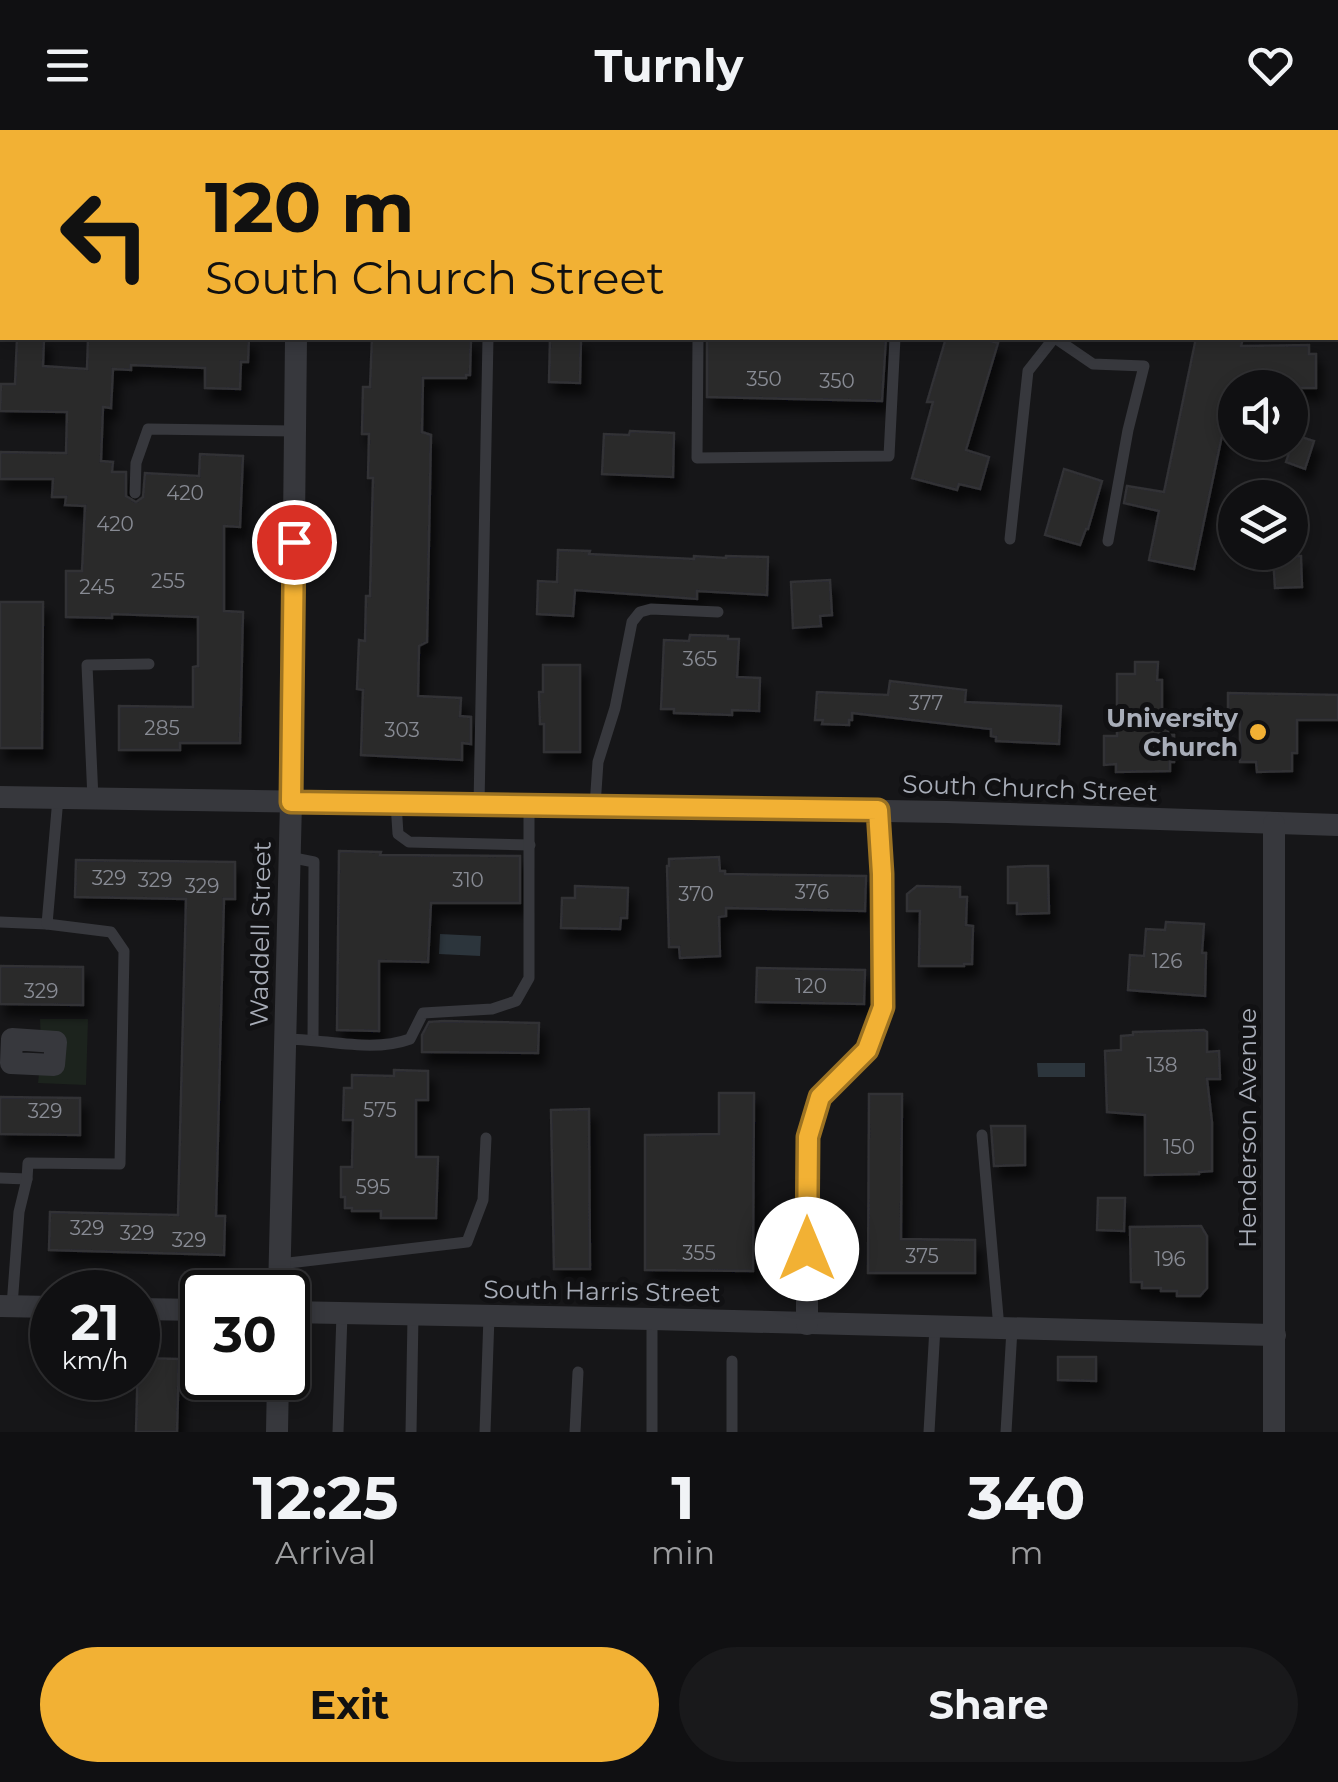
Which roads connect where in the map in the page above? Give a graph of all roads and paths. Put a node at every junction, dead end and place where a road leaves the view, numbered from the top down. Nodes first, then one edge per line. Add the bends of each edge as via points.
1 (1063, 130) edge
2 (1104, 130) edge
3 (296, 340) edge
4 (488, 340) edge
5 (698, 340) edge
6 (895, 340) edge
7 (1053, 340) edge
8 (1058, 340) edge
9 (295, 431) junction
10 (134, 492) dead end
11 (1010, 539) dead end
12 (1108, 541) dead end
13 (718, 612) dead end
14 (149, 664) dead end
15 (0, 797) edge
16 (58, 798) junction
17 (93, 799) junction
18 (291, 802) junction
19 (396, 803) junction
20 (480, 804) junction
21 (529, 805) junction
22 (595, 806) junction
23 (878, 810) junction
24 (1274, 824) junction
25 (1338, 825) edge
26 (530, 846) junction
27 (289, 857) junction
28 (0, 922) edge
29 (47, 924) junction
30 (0, 1038) edge
31 (285, 1039) junction
32 (313, 1039) junction
33 (0, 1062) edge
34 (982, 1135) dead end
35 (486, 1138) dead end
36 (0, 1178) edge
37 (27, 1179) junction
38 (280, 1264) junction
39 (280, 1270) edge
40 (6, 1306) edge
41 (310, 1313) edge
42 (342, 1314) junction
43 (413, 1316) junction
44 (490, 1316) junction
45 (652, 1319) junction
46 (806, 1324) junction
47 (935, 1327) junction
48 (1006, 1329) junction
49 (1274, 1335) junction
50 (732, 1361) dead end
51 (578, 1372) dead end
52 (278, 1400) edge
53 (278, 1432) edge
54 (338, 1432) edge
55 (411, 1432) edge
56 (485, 1432) edge
57 (575, 1432) edge
58 (652, 1432) edge
59 (732, 1432) edge
60 (929, 1432) edge
61 (1006, 1432) edge
62 (1274, 1432) edge

1 - 2 lane
3 - 9 street, Waddell Street
4 - 20 lane
5 - 6 lane via 698,458 890,456
7 - 11 lane via 1028,372
8 - 12 lane via 1093,364 1144,366
9 - 10 lane via 148,429
9 - 18 street, Waddell Street
13 - 22 lane via 651,608 632,622 598,762
14 - 17 lane via 87,665
15 - 16 street, South Church Street
16 - 17 street, South Church Street
16 - 29 lane
17 - 18 street, South Church Street
18 - 19 street, South Church Street
18 - 27 street, Waddell Street
19 - 20 street, South Church Street
19 - 26 lane via 398,834 409,842
20 - 21 street, South Church Street
21 - 22 street, South Church Street
21 - 26 lane
22 - 23 street, South Church Street
23 - 24 street, South Church Street
23 - 46 street via 883,1007 867,1050 820,1097 808,1137
24 - 25 street, South Church Street
24 - 49 street, Henderson Avenue
26 - 32 lane via 530,978 516,1001 422,1014 410,1039 390,1046
27 - 31 street, Waddell Street
27 - 32 lane via 314,862
28 - 29 lane
29 - 37 lane via 111,932 124,951 120,1164 28,1163
30 - 33 street
31 - 32 lane
31 - 38 street, Waddell Street
34 - 48 lane
35 - 38 lane via 483,1200 467,1242
36 - 37 lane
37 - 40 lane
38 - 39 street, Waddell Street
41 - 42 street, South Harris Street
42 - 43 street, South Harris Street
42 - 54 lane
43 - 44 street, South Harris Street
43 - 55 lane
44 - 45 street, South Harris Street
44 - 56 lane
45 - 46 street, South Harris Street
45 - 58 lane
46 - 47 street, South Harris Street
47 - 48 street, South Harris Street
47 - 60 lane
48 - 49 street, South Harris Street
48 - 61 lane
49 - 62 street, Henderson Avenue
50 - 59 lane
51 - 57 lane
52 - 53 street

